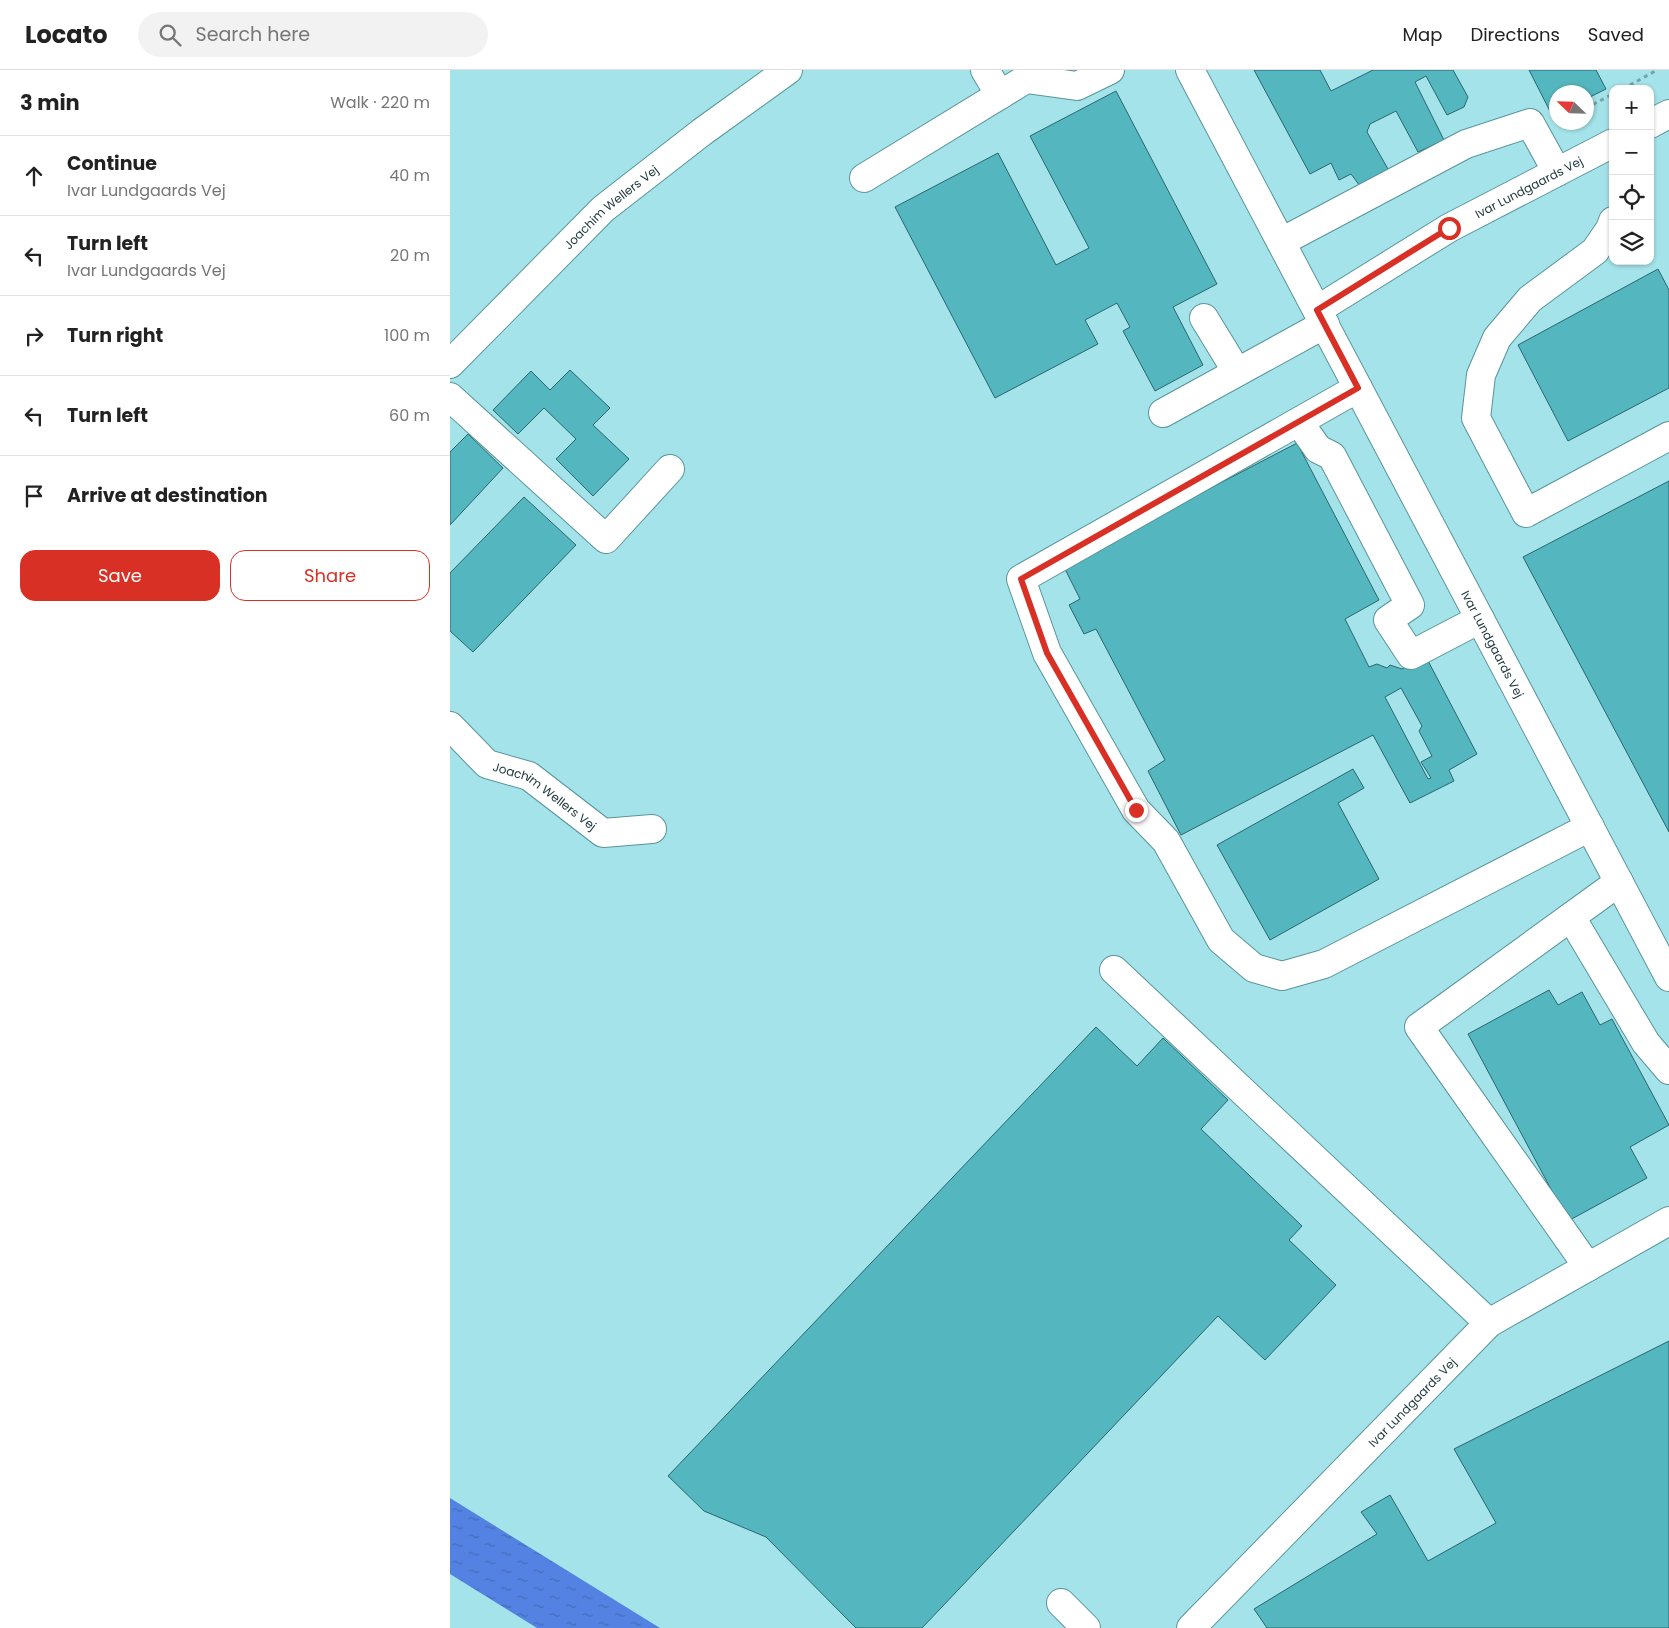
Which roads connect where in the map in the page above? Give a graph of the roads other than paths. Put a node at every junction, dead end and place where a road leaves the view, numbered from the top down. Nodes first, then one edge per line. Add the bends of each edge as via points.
1 (788, 70) edge
2 (985, 70) edge
3 (1110, 70) edge
4 (1190, 70) edge
5 (1000, 95) junction
6 (1669, 114) edge
7 (1654, 122) edge
8 (1609, 151) edge
9 (1557, 172) junction
10 (864, 178) dead end
11 (1609, 230) edge
12 (1281, 242) junction
13 (1321, 317) junction
14 (1204, 318) dead end
15 (450, 364) edge
16 (1237, 372) junction
17 (1358, 388) junction
18 (450, 397) edge
19 (1163, 414) dead end
20 (1299, 422) junction
21 (1669, 436) edge
22 (670, 469) dead end
23 (1480, 619) junction
24 (450, 726) edge
25 (1590, 827) junction
26 (652, 829) dead end
27 (1619, 882) junction
28 (1571, 917) junction
29 (1114, 970) dead end
30 (1669, 977) edge
31 (1669, 1070) edge
32 (1669, 1221) edge
33 (1588, 1267) junction
34 (1488, 1323) junction
35 (1061, 1604) dead end
36 (1086, 1628) edge
37 (1191, 1628) edge

1 - 15 street, Joachim Wellers Vej via 603,209
2 - 5 street
3 - 5 street via 1077,86 1026,79
4 - 12 street, Ivar Lundgaards Vej
5 - 10 street
6 - 7 street
8 - 9 street, Ivar Lundgaards Vej
9 - 12 street via 1530,123 1466,144
9 - 13 street, Ivar Lundgaards Vej via 1449,228
11 - 21 street via 1594,251 1530,300 1496,338 1481,375 1476,418 1526,513
12 - 13 street, Ivar Lundgaards Vej
13 - 16 street
13 - 17 street, Ivar Lundgaards Vej
14 - 16 street
16 - 19 street
17 - 20 street
17 - 23 street, Ivar Lundgaards Vej
18 - 22 street via 606,539
20 - 23 street via 1318,449 1332,456 1410,605 1388,620 1411,655
20 - 25 street via 1021,579 1047,653 1136,810 1166,841 1221,940 1254,968 1282,976 1324,964
23 - 25 street, Ivar Lundgaards Vej
24 - 26 street, Joachim Wellers Vej via 488,764 529,776 603,833
25 - 27 street, Ivar Lundgaards Vej
27 - 28 street
27 - 30 street, Ivar Lundgaards Vej
28 - 31 street via 1646,1042
28 - 33 street via 1419,1027
29 - 34 street
32 - 33 street, Ivar Lundgaards Vej
33 - 34 street, Ivar Lundgaards Vej
34 - 37 street, Ivar Lundgaards Vej
35 - 36 street

